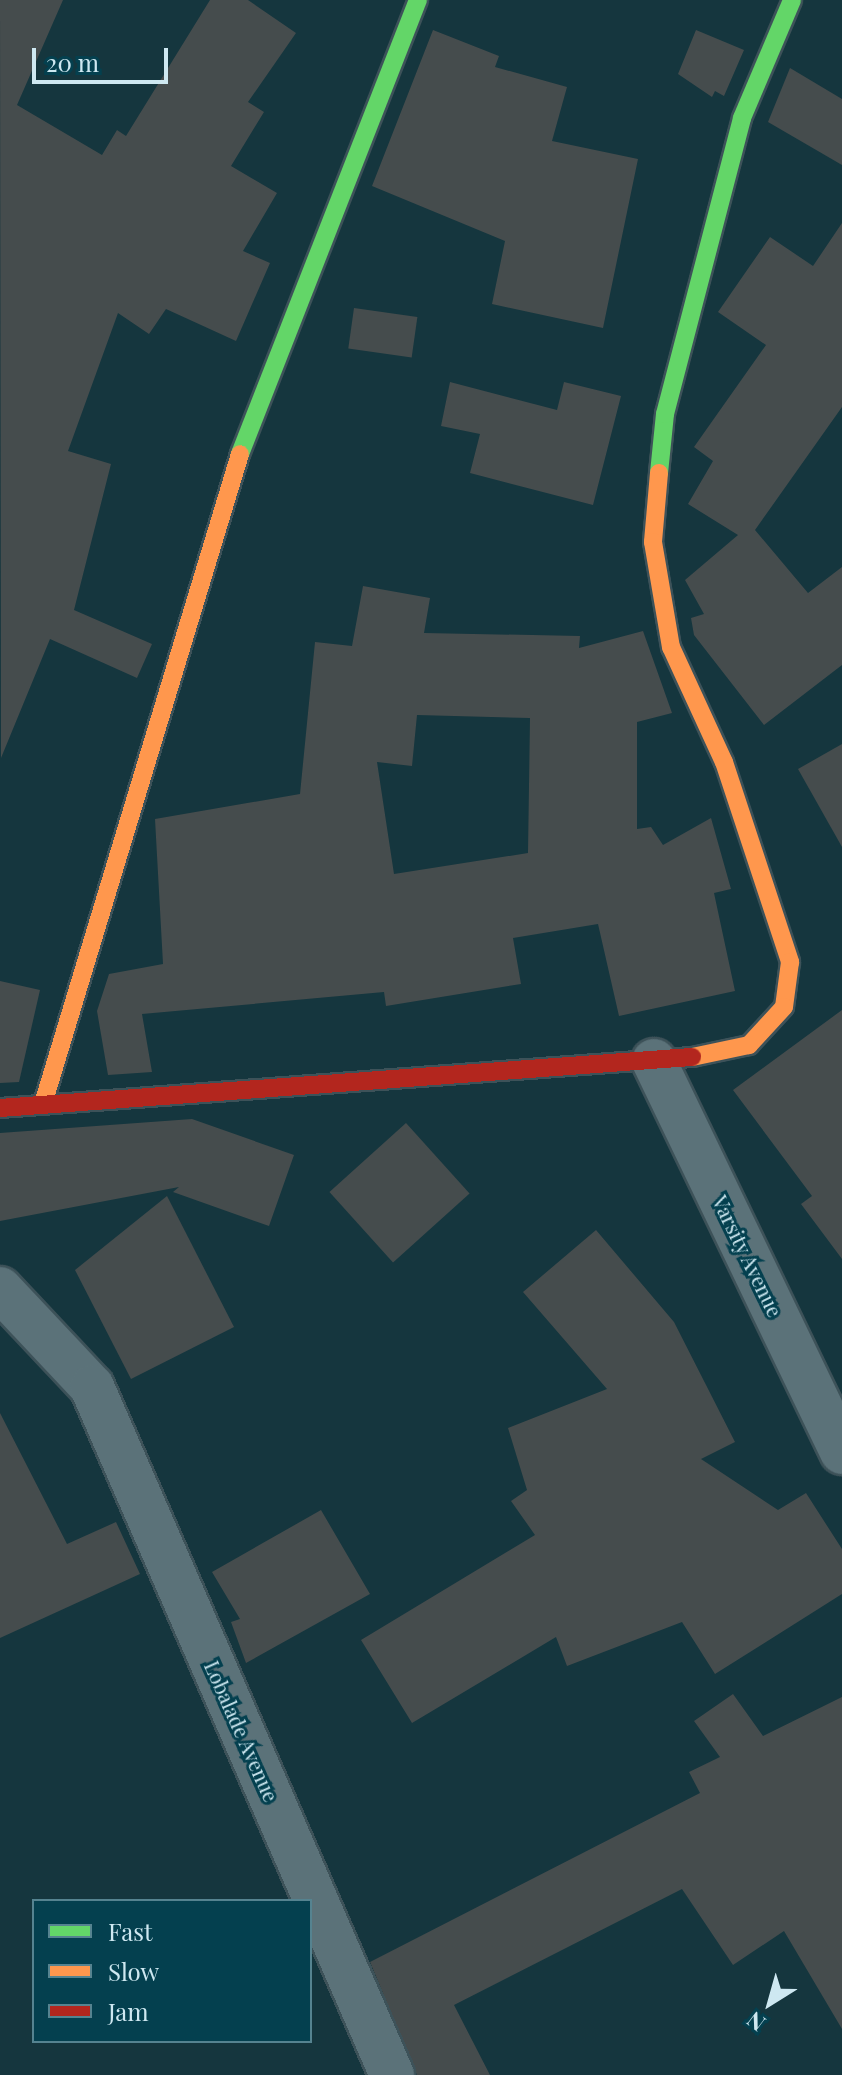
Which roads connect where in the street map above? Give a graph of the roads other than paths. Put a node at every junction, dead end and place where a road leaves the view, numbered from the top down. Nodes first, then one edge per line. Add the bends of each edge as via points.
1 (418, 0) edge
2 (792, 0) edge
3 (654, 1061) junction
4 (43, 1104) junction
5 (0, 1108) edge
6 (0, 1289) edge
7 (842, 1452) edge
8 (392, 2075) edge

1 - 4 street via 237,462
2 - 3 street via 742,118 665,414 653,542 671,647 724,762 790,962 791,989 749,1045
3 - 4 street via 481,1067
3 - 7 street, Varsity Avenue
4 - 5 street
6 - 8 street, Lobalade Avenue via 92,1387

